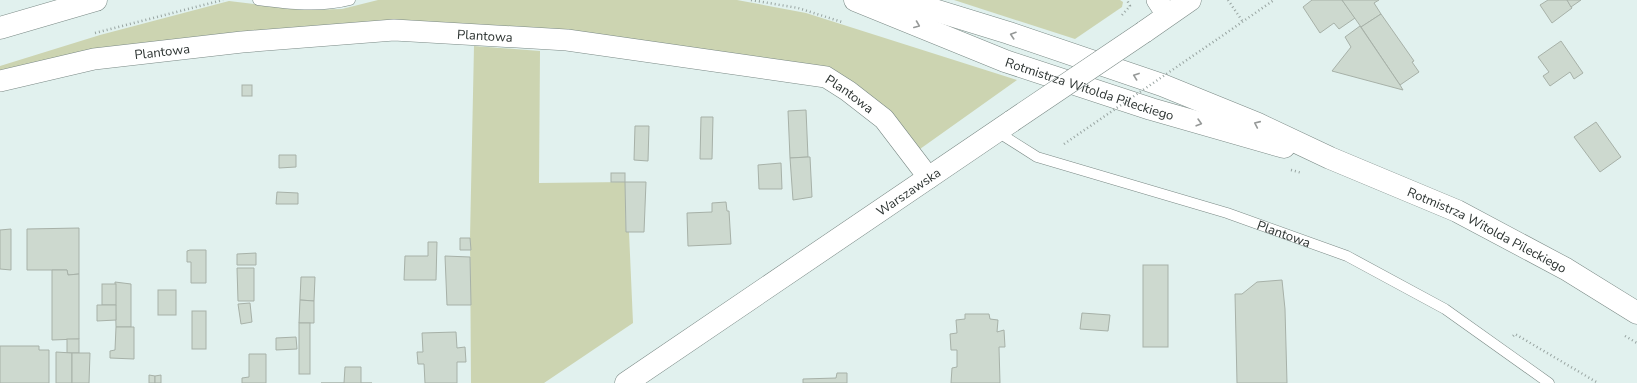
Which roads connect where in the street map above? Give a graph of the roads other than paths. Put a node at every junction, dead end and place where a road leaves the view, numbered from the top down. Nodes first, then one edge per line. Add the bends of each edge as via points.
1 (96, 0) edge
2 (258, 0) edge
3 (350, 0) edge
4 (855, 0) edge
5 (877, 0) edge
6 (1190, 0) edge
7 (1162, 8) edge
8 (0, 28) edge
9 (0, 81) edge
10 (1004, 126) junction
11 (1330, 158) junction
12 (929, 178) junction
13 (1637, 313) edge
14 (626, 383) edge
15 (1549, 383) edge

1 - 8 main road
2 - 3 lane via 294,4 335,4
4 -> 11 main road, Rotmistrza Witolda Pileckiego via 1005,61 1159,112
11 -> 5 main road, Rotmistrza Witolda Pileckiego via 1258,124 1102,64 931,9
6 - 7 main road, Warszawska
7 - 10 main road, Warszawska, bridge via 1144,32
9 - 12 street, Plantowa via 94,60 242,42 386,31 567,40 826,78 848,91 884,119
10 - 12 main road, Warszawska
10 - 15 lane, Plantowa via 1037,157 1227,213 1347,256 1445,309
11 - 13 main road, Rotmistrza Witolda Pileckiego via 1456,211 1566,269
12 - 14 main road, Warszawska

